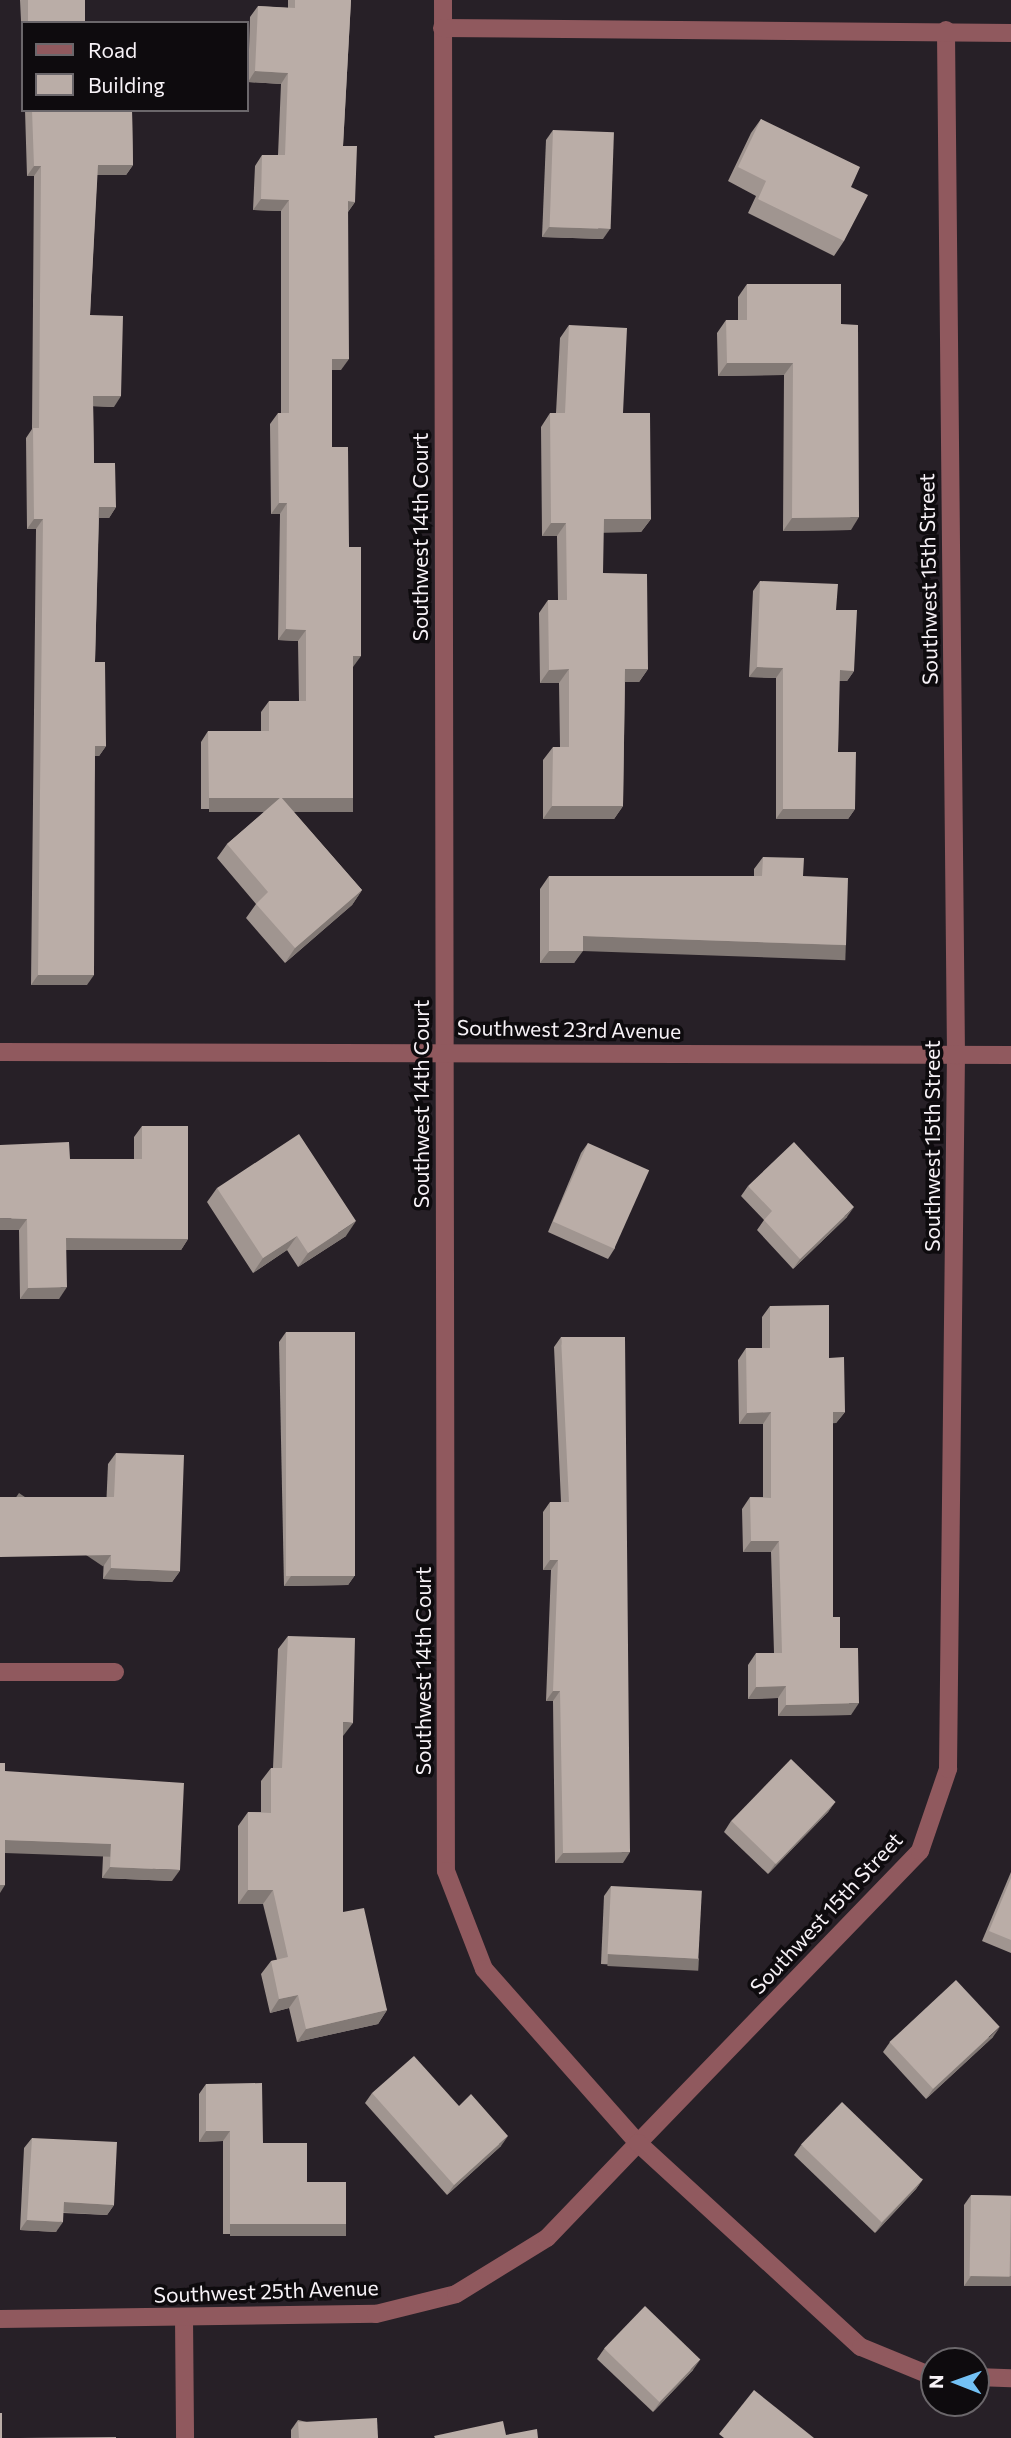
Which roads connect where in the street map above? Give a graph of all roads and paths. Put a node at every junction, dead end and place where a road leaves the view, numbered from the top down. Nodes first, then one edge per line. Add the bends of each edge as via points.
1 (443, 0) edge
2 (442, 27) junction
3 (946, 30) junction
4 (1011, 33) edge
5 (444, 1051) junction
6 (0, 1052) edge
7 (1011, 1055) edge
8 (956, 1056) junction
9 (0, 1672) edge
10 (115, 1672) dead end
11 (638, 2143) junction
12 (184, 2317) junction
13 (0, 2319) edge
14 (920, 2371) edge
15 (990, 2377) edge
16 (1011, 2378) edge
17 (185, 2438) edge

1 - 2 street, Southwest 14th Court
2 - 3 street
2 - 5 street, Southwest 14th Court
3 - 4 street
3 - 8 street, Southwest 15th Street
5 - 6 street, Southwest 23rd Avenue
5 - 8 street, Southwest 23rd Avenue
5 - 11 street, Southwest 14th Court via 446,1871 484,1969
7 - 8 street, Southwest 23rd Avenue
8 - 11 street, Southwest 15th Street via 948,1769 920,1851
9 - 10 street
11 - 12 street, Southwest 25th Avenue via 547,2238 456,2294 376,2314
11 - 14 street via 861,2347
12 - 13 street, Southwest 25th Avenue
12 - 17 street
15 - 16 street

